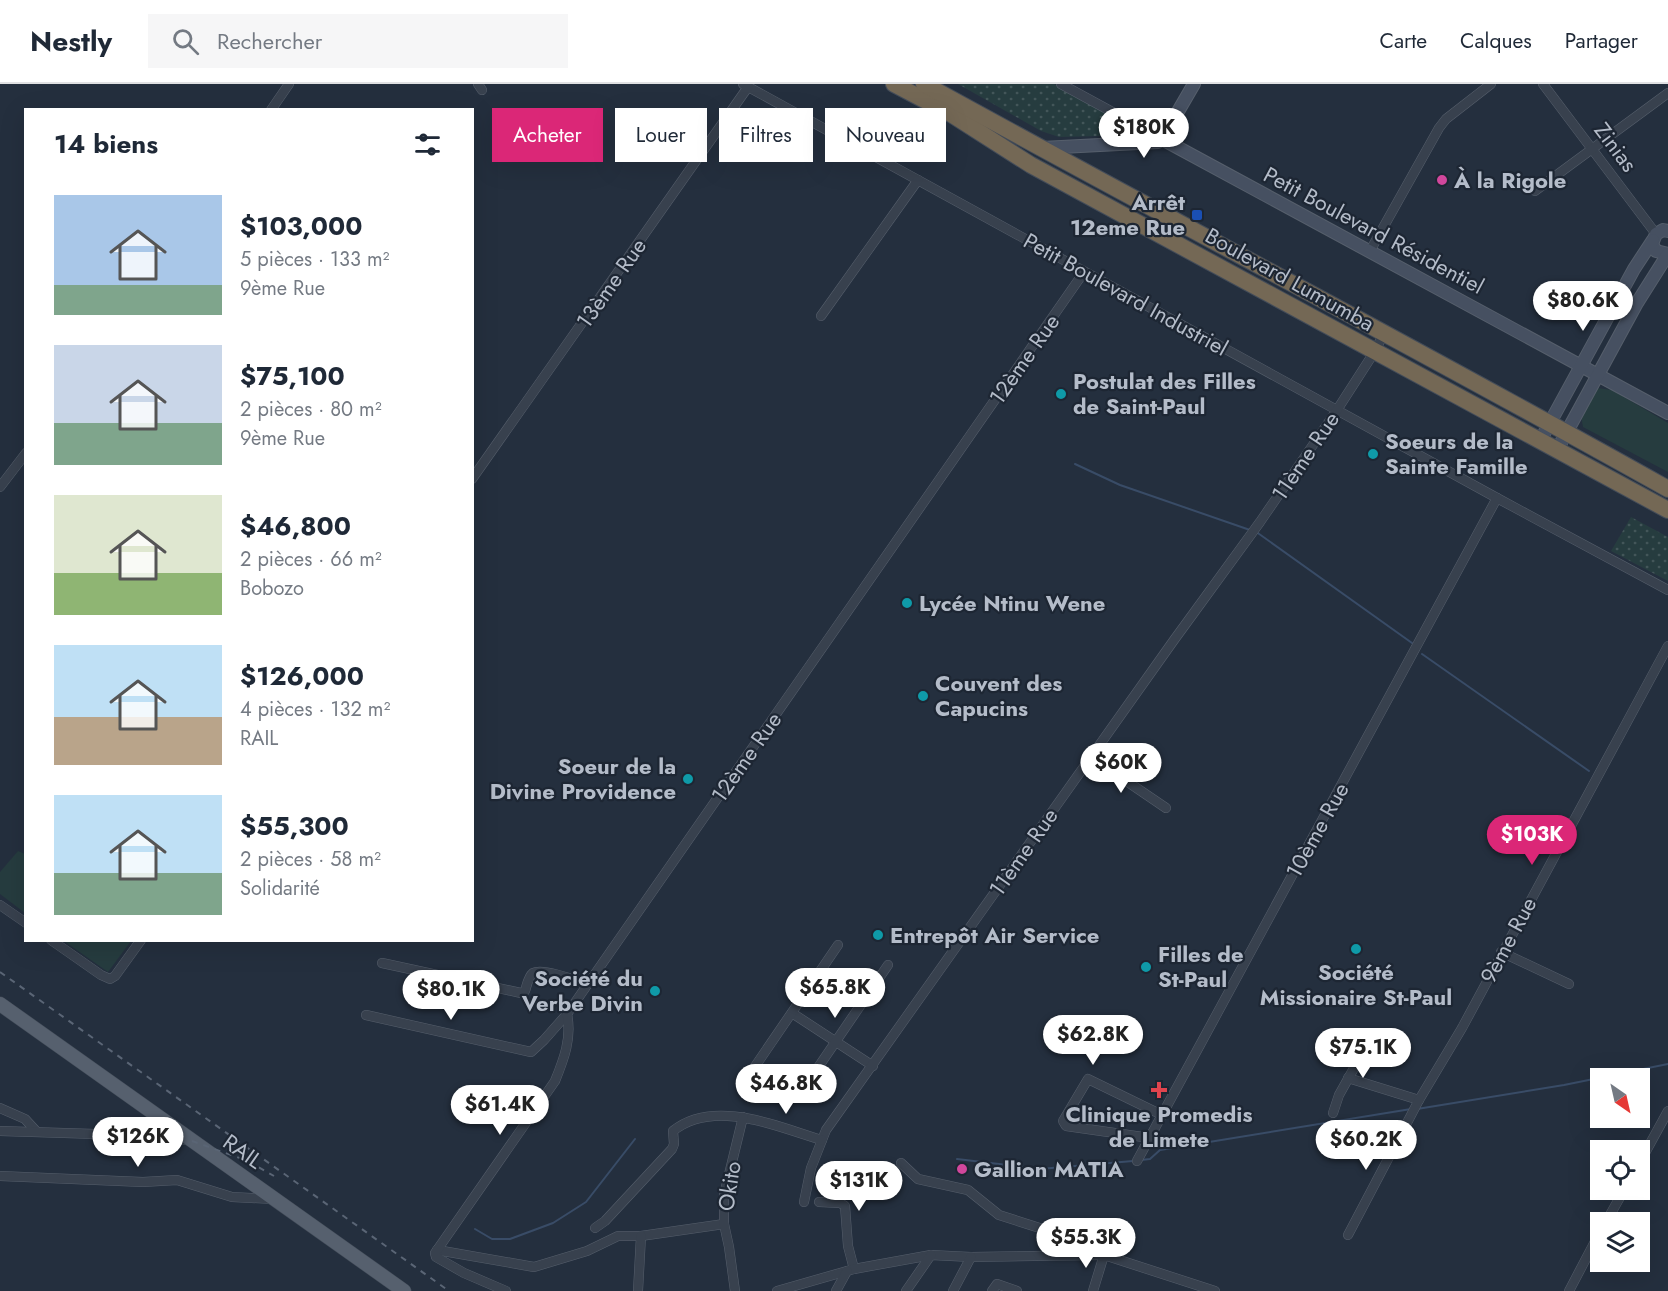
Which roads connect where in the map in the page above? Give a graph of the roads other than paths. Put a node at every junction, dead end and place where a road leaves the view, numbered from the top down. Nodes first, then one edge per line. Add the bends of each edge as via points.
1 (289, 84) edge
2 (894, 84) edge
3 (924, 84) edge
4 (1061, 84) edge
5 (1194, 84) edge
6 (1491, 84) edge
7 (1543, 84) edge
8 (745, 86) edge
9 (1668, 93) edge
10 (272, 108) edge
11 (1162, 139) junction
12 (1042, 148) junction
13 (1591, 149) junction
14 (918, 180) junction
15 (1535, 191) dead end
16 (1662, 232) edge
17 (1370, 251) junction
18 (1668, 254) edge
19 (1084, 272) junction
20 (821, 316) dead end
21 (1384, 333) junction
22 (1375, 351) junction
23 (1581, 366) junction
24 (1599, 375) junction
25 (1337, 410) junction
26 (1668, 413) edge
27 (1551, 423) junction
28 (1567, 432) junction
29 (1540, 441) junction
30 (1557, 450) junction
31 (24, 456) edge
32 (474, 476) edge
33 (0, 488) edge
34 (1668, 489) edge
35 (1497, 498) junction
36 (1668, 510) edge
37 (1668, 590) edge
38 (1668, 646) edge
39 (1091, 757) junction
40 (1166, 808) dead end
41 (0, 905) edge
42 (24, 922) edge
43 (54, 942) edge
44 (140, 942) edge
45 (838, 945) dead end
46 (1501, 952) junction
47 (382, 963) dead end
48 (888, 965) dead end
49 (587, 984) junction
50 (1569, 984) dead end
51 (0, 1004) edge
52 (792, 1013) junction
53 (567, 1014) junction
54 (366, 1015) dead end
55 (1372, 1036) dead end
56 (836, 1041) junction
57 (873, 1066) junction
58 (1348, 1078) junction
59 (743, 1084) dead end
60 (804, 1088) dead end
61 (1419, 1100) junction
62 (0, 1108) edge
63 (1668, 1111) edge
64 (1333, 1113) dead end
65 (1162, 1115) junction
66 (743, 1117) junction
67 (0, 1131) edge
68 (36, 1131) junction
69 (1150, 1138) junction
70 (822, 1140) junction
71 (192, 1141) junction
72 (1650, 1144) edge
73 (1137, 1161) dead end
74 (901, 1163) dead end
75 (0, 1176) edge
76 (273, 1198) junction
77 (804, 1202) dead end
78 (819, 1202) dead end
79 (724, 1224) junction
80 (595, 1228) dead end
81 (1348, 1235) dead end
82 (641, 1236) junction
83 (1590, 1251) edge
84 (436, 1252) junction
85 (932, 1255) junction
86 (1104, 1255) junction
87 (971, 1257) junction
88 (851, 1270) junction
89 (994, 1288) edge
90 (404, 1291) edge
91 (506, 1291) edge
92 (638, 1291) edge
93 (735, 1291) edge
94 (777, 1291) edge
95 (836, 1291) edge
96 (906, 1291) edge
97 (953, 1291) edge
98 (1017, 1291) edge
99 (1093, 1291) edge
100 (1215, 1291) edge
101 (1569, 1291) edge

1 - 10 street
2 - 22 highway, Boulevard Lumumba via 951,114 1031,165
3 - 12 highway, Boulevard Lumumba
4 - 11 street, Petit Boulevard Résidentiel
5 - 11 street
6 - 17 street via 1438,128
7 - 13 street, Zinias
8 - 14 street, Petit Boulevard Industriel
8 - 32 street, 13ème Rue
9 - 13 street
11 - 12 street via 1152,143
11 - 17 street, Petit Boulevard Résidentiel
12 - 21 highway, Boulevard Lumumba
13 - 15 street
13 - 16 street, Zinias
14 - 19 street, Petit Boulevard Industriel
14 - 20 street
16 - 18 street via 1656,251
16 - 23 street via 1634,269
17 - 23 street, Petit Boulevard Résidentiel
18 - 24 street
19 - 25 street, Petit Boulevard Industriel
19 - 49 street, 12ème Rue
21 - 22 street, 11ème Rue
21 - 27 highway, Boulevard Lumumba
22 - 25 street, 11ème Rue
22 - 29 highway, Boulevard Lumumba
23 - 24 street, Petit Boulevard Résidentiel
23 - 27 street
24 - 26 street, Petit Boulevard Résidentiel
24 - 28 street
25 - 35 street, Petit Boulevard Industriel
25 - 39 street, 11ème Rue
27 - 28 highway, Boulevard Lumumba
27 - 29 street
28 - 30 street
28 - 34 highway, Boulevard Lumumba
29 - 30 highway, Boulevard Lumumba
30 - 36 highway, Boulevard Lumumba
31 - 33 street
35 - 37 street, Petit Boulevard Industriel
35 - 65 street, 10ème Rue
38 - 46 street, 9ème Rue
39 - 40 street
39 - 57 street, 11ème Rue
41 - 42 street
43 - 44 street via 110,979
45 - 52 street
46 - 50 street
46 - 61 street, 9ème Rue
47 - 49 street via 521,993 535,972
48 - 56 street
49 - 53 street, 12ème Rue
51 - 71 main road, RAIL
52 - 56 street
52 - 59 street
53 - 54 street, 12ème Rue via 531,1052
53 - 84 street via 566,1052 555,1081
55 - 58 street
56 - 57 street
56 - 60 street
57 - 70 street, 11ème Rue
58 - 61 street
58 - 64 street
61 - 81 street, 9ème Rue
62 - 68 street via 25,1119
63 - 72 street
65 - 69 street, 10ème Rue
65 - 69 street via 1090,1079 1085,1081 1063,1122 1066,1126
66 - 70 street
66 - 79 street, Okito via 724,1195
66 - 80 street via 709,1116 675,1129 672,1149
67 - 68 street
68 - 71 street
69 - 73 street, 10ème Rue
70 - 77 street, 11ème Rue
71 - 76 main road, RAIL
74 - 86 street via 918,1179 968,1190 999,1215 1068,1237
75 - 76 street via 177,1180 232,1197
76 - 90 main road, RAIL
78 - 88 street via 845,1206
79 - 82 street
79 - 93 street, Okito
82 - 84 street via 618,1236 587,1251 528,1267
82 - 92 street
83 - 101 street
84 - 91 street via 436,1257 464,1273
85 - 87 street
85 - 88 street
85 - 96 street
86 - 87 street
86 - 99 street
86 - 100 street
87 - 97 street
88 - 94 street
88 - 95 street
89 - 98 street

